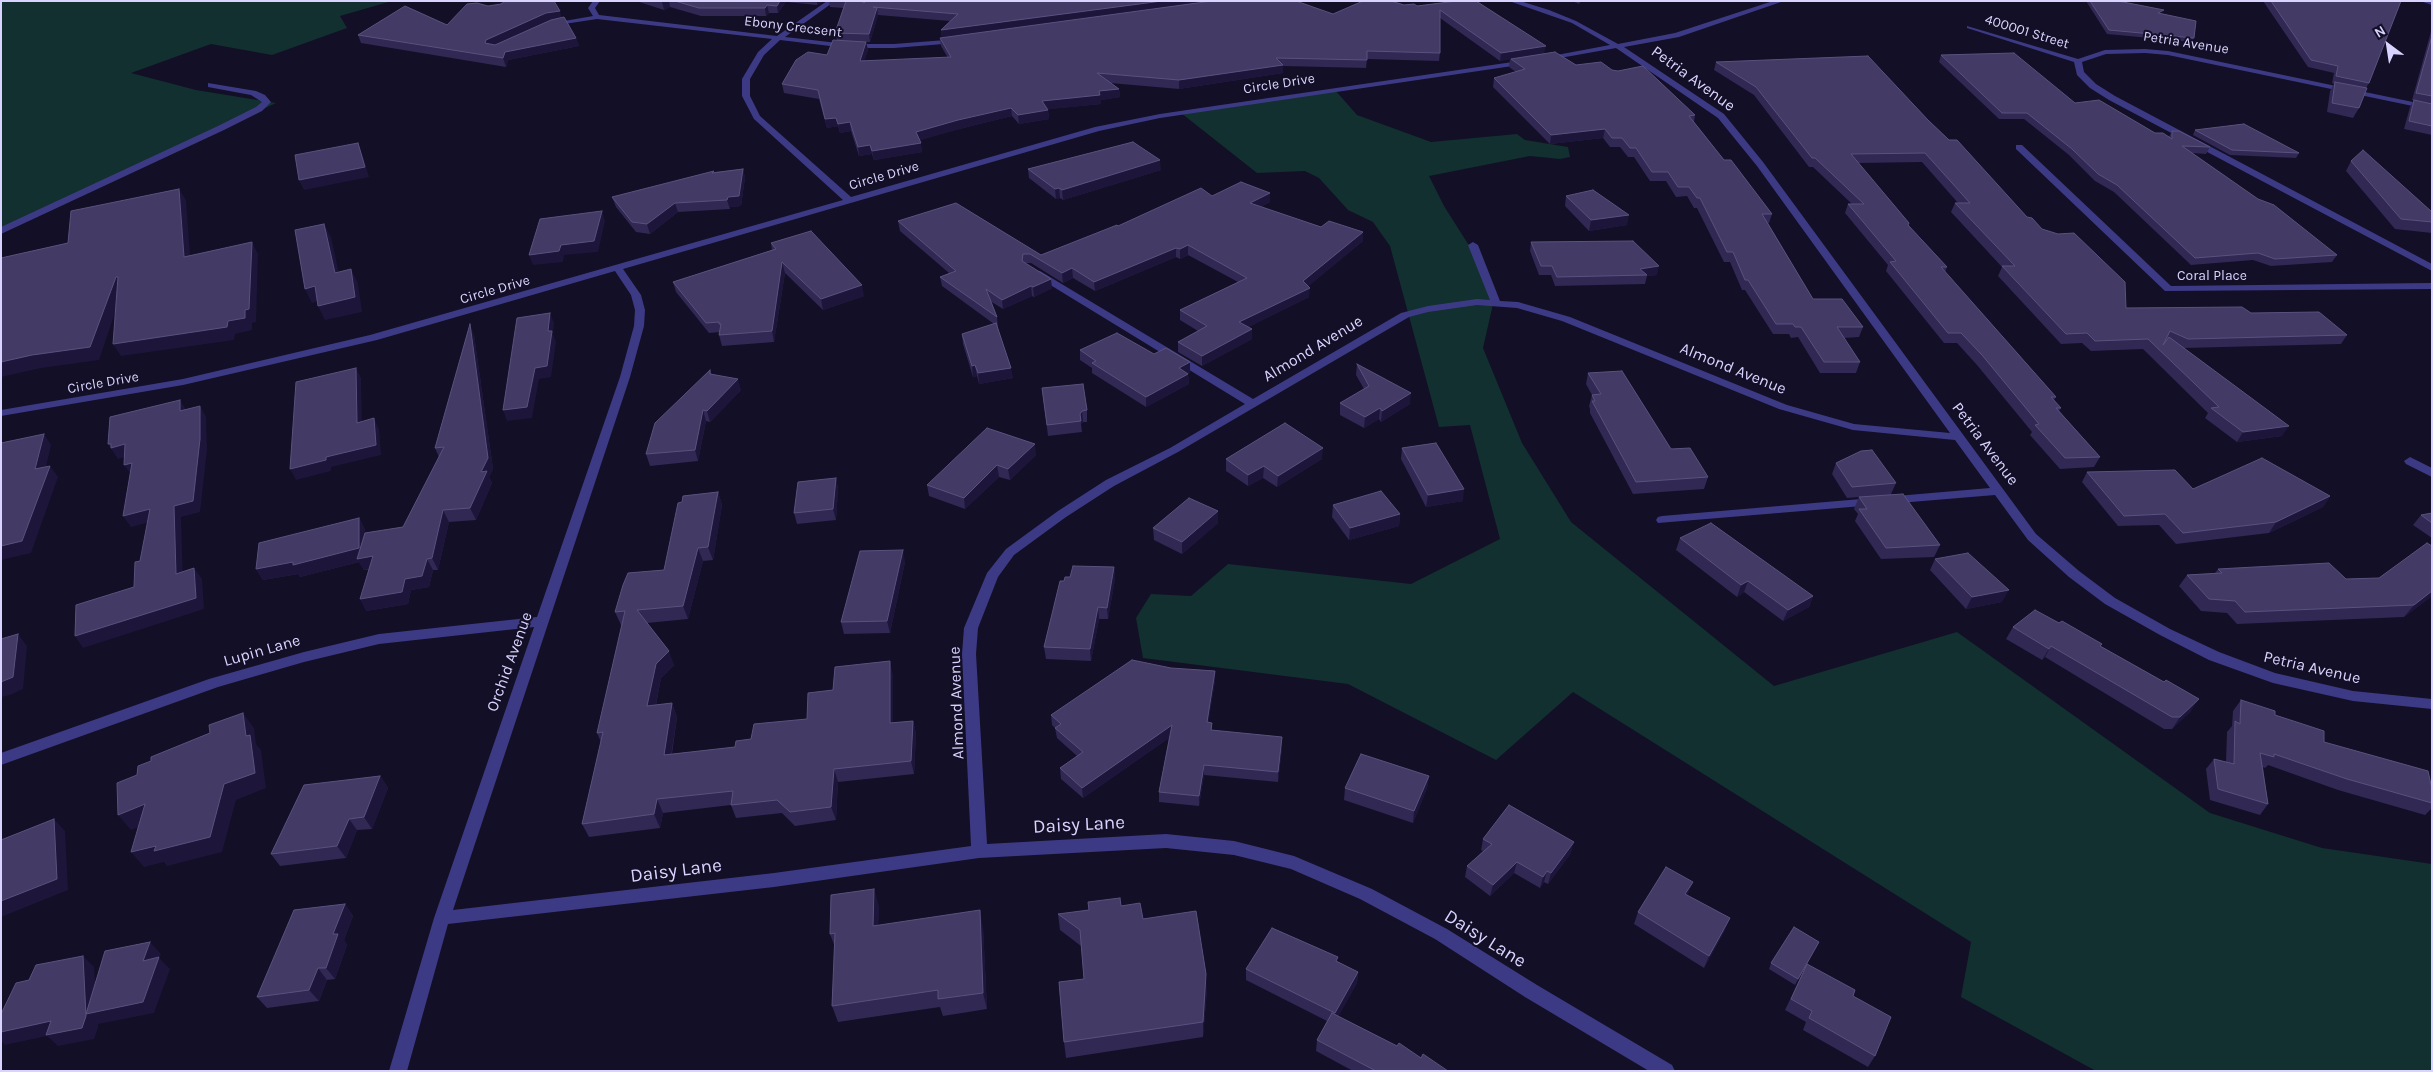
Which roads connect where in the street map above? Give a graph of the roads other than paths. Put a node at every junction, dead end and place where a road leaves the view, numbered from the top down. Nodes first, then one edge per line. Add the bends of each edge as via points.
1 (597, 1) edge
2 (832, 1) edge
3 (1512, 1) edge
4 (1781, 1) edge
5 (2425, 1) edge
6 (2432, 3) edge
7 (597, 17) junction
8 (543, 27) edge
9 (1969, 27) dead end
10 (778, 38) junction
11 (965, 40) edge
12 (1618, 47) junction
13 (2078, 61) junction
14 (211, 85) dead end
15 (2432, 108) edge
16 (2019, 147) dead end
17 (850, 200) junction
18 (1, 231) edge
19 (1474, 245) dead end
20 (1027, 267) edge
21 (618, 268) junction
22 (2432, 268) edge
23 (2432, 286) edge
24 (1496, 302) junction
25 (1253, 404) junction
26 (1, 413) edge
27 (1958, 436) junction
28 (2410, 461) dead end
29 (2432, 473) edge
30 (2000, 490) junction
31 (1662, 520) dead end
32 (543, 621) junction
33 (2432, 704) edge
34 (1, 759) edge
35 (979, 851) junction
36 (442, 918) junction
37 (398, 1071) edge
38 (1666, 1071) edge

1 - 7 street via 591,8
2 - 10 street
3 - 12 street via 1574,22
4 - 12 street, Circle Drive via 1676,35
5 - 6 street
7 - 8 street, Ebony Crecsent
7 - 10 street, Ebony Crecsent
9 - 13 street, 400001 Street
10 - 11 street, Ebony Crecsent via 872,47
10 - 17 street via 752,66 746,79 746,96 757,117
12 - 17 street, Circle Drive via 1160,116 1089,132
12 - 27 street, Petria Avenue via 1712,109 1731,127
13 - 15 street, Petria Avenue via 2105,52 2127,50 2168,53
13 - 22 street via 2080,72 2093,86 2112,98
14 - 18 street via 253,94 267,102 204,136
16 - 23 street, Coral Place via 2168,290
17 - 21 street, Circle Drive
19 - 24 street
20 - 25 street
21 - 26 street, Circle Drive via 281,361 183,382
21 - 32 street, Orchid Avenue via 636,296 640,310 639,326
24 - 25 street, Almond Avenue via 1452,304 1405,316
24 - 27 street, Almond Avenue via 1566,318 1811,416 1853,427
25 - 35 street, Almond Avenue via 1110,483 1062,514 1010,552 992,576 971,628 969,654
27 - 30 street, Petria Avenue
28 - 29 street
30 - 31 street
30 - 33 street, Petria Avenue via 2032,537 2074,574 2110,601 2197,648 2274,678 2353,696
32 - 34 street, Lupin Lane via 379,639 304,657 214,682
32 - 36 street, Orchid Avenue
35 - 36 street, Daisy Lane via 774,880
35 - 38 street, Daisy Lane via 1166,841 1234,848 1294,863 1366,894 1441,934
36 - 37 street, Orchid Avenue

